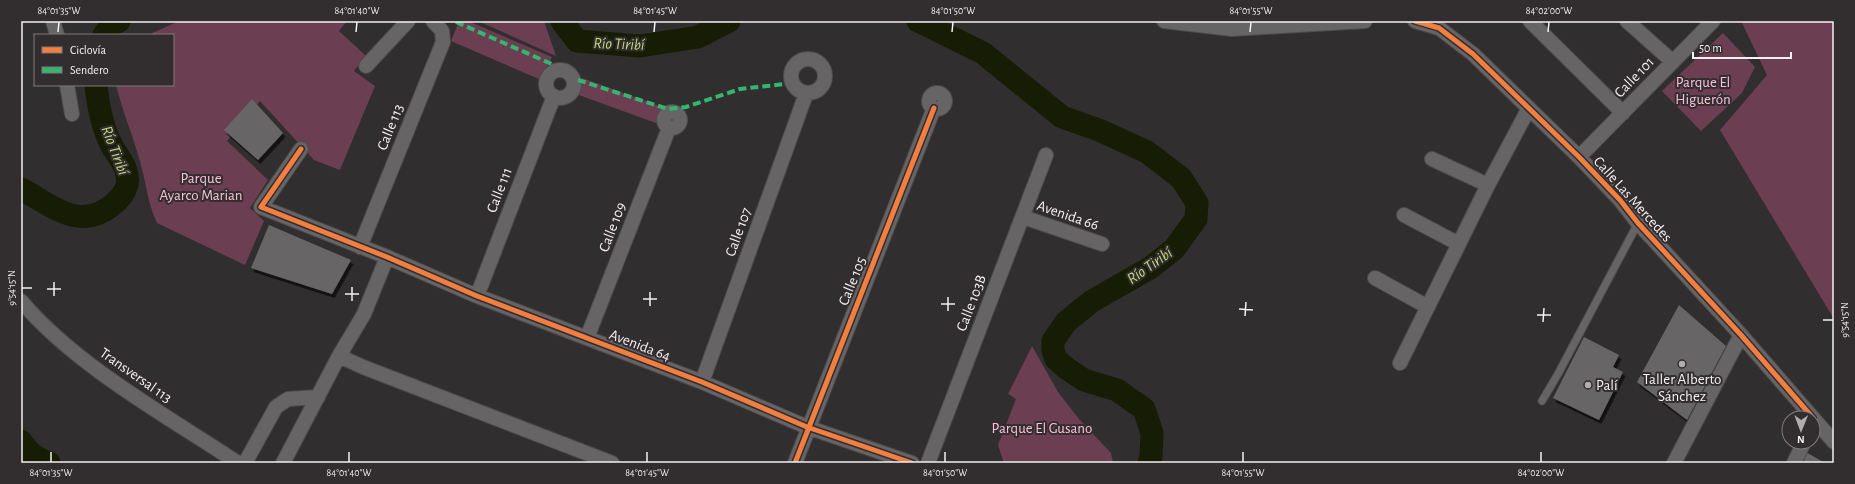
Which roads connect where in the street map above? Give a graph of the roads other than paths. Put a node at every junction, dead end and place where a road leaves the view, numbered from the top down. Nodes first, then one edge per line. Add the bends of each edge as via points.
1 (54, 21) edge
2 (408, 21) edge
3 (433, 21) edge
4 (1164, 21) edge
5 (1365, 21) edge
6 (1415, 21) edge
7 (1530, 21) edge
8 (1627, 21) edge
9 (1713, 21) edge
10 (57, 34) edge
11 (1673, 62) junction
12 (366, 66) dead end
13 (66, 86) edge
14 (806, 94) dead end
15 (554, 96) dead end
16 (934, 108) dead end
17 (1529, 108) junction
18 (1623, 113) junction
19 (72, 114) dead end
20 (669, 128) dead end
21 (301, 149) dead end
22 (1046, 155) dead end
23 (1579, 157) junction
24 (1432, 159) dead end
25 (1488, 185) junction
26 (1404, 215) dead end
27 (1023, 217) junction
28 (1638, 223) junction
29 (1102, 244) dead end
30 (1459, 244) junction
31 (360, 247) junction
32 (388, 257) junction
33 (1375, 278) dead end
34 (477, 296) junction
35 (22, 304) edge
36 (1428, 308) junction
37 (1740, 335) junction
38 (587, 338) junction
39 (339, 356) junction
40 (1400, 363) dead end
41 (702, 382) junction
42 (318, 397) junction
43 (1542, 401) dead end
44 (1804, 410) edge
45 (807, 427) junction
46 (1821, 428) edge
47 (1834, 442) edge
48 (1800, 450) edge
49 (238, 463) edge
50 (245, 463) edge
51 (283, 463) edge
52 (612, 463) edge
53 (795, 463) edge
54 (912, 463) edge
55 (928, 463) edge
56 (1674, 463) edge
57 (1794, 463) edge

1 - 10 street
2 - 12 street
3 - 31 street, Calle 113 via 442,31 442,42
4 - 5 street via 1232,29
6 - 17 street, Calle Las Mercedes via 1439,28 1473,54
7 - 18 street
8 - 11 street
9 - 11 street, Calle 101
11 - 18 street, Calle 101
13 - 19 street
14 - 41 street, Calle 107
15 - 34 street, Calle 111
16 - 45 street, Calle 105
17 - 23 street, Calle Las Mercedes
17 - 25 street
18 - 23 street, Calle 101
20 - 38 street, Calle 109
21 - 31 street, Avenida 64 via 261,207
22 - 27 street, Calle 103B
23 - 28 street, Calle Las Mercedes
24 - 25 street
25 - 30 street
26 - 30 street
27 - 29 street, Avenida 66
27 - 55 street, Calle 103B
28 - 37 street, Calle Las Mercedes
28 - 43 lane
30 - 36 street
31 - 32 street, Avenida 64
32 - 34 street, Avenida 64
32 - 39 street via 364,314
33 - 36 street
34 - 38 street, Avenida 64
35 - 49 street, Transversal 113 via 99,372
36 - 40 street
37 - 44 street, Calle Las Mercedes
37 - 56 street
38 - 41 street, Avenida 64
39 - 42 street
39 - 52 street
41 - 45 street, Avenida 64
42 - 50 street via 288,399 276,407
42 - 51 street
45 - 53 street, Calle 105
45 - 54 street, Avenida 64
46 - 47 street, Calle Las Mercedes
48 - 57 street

